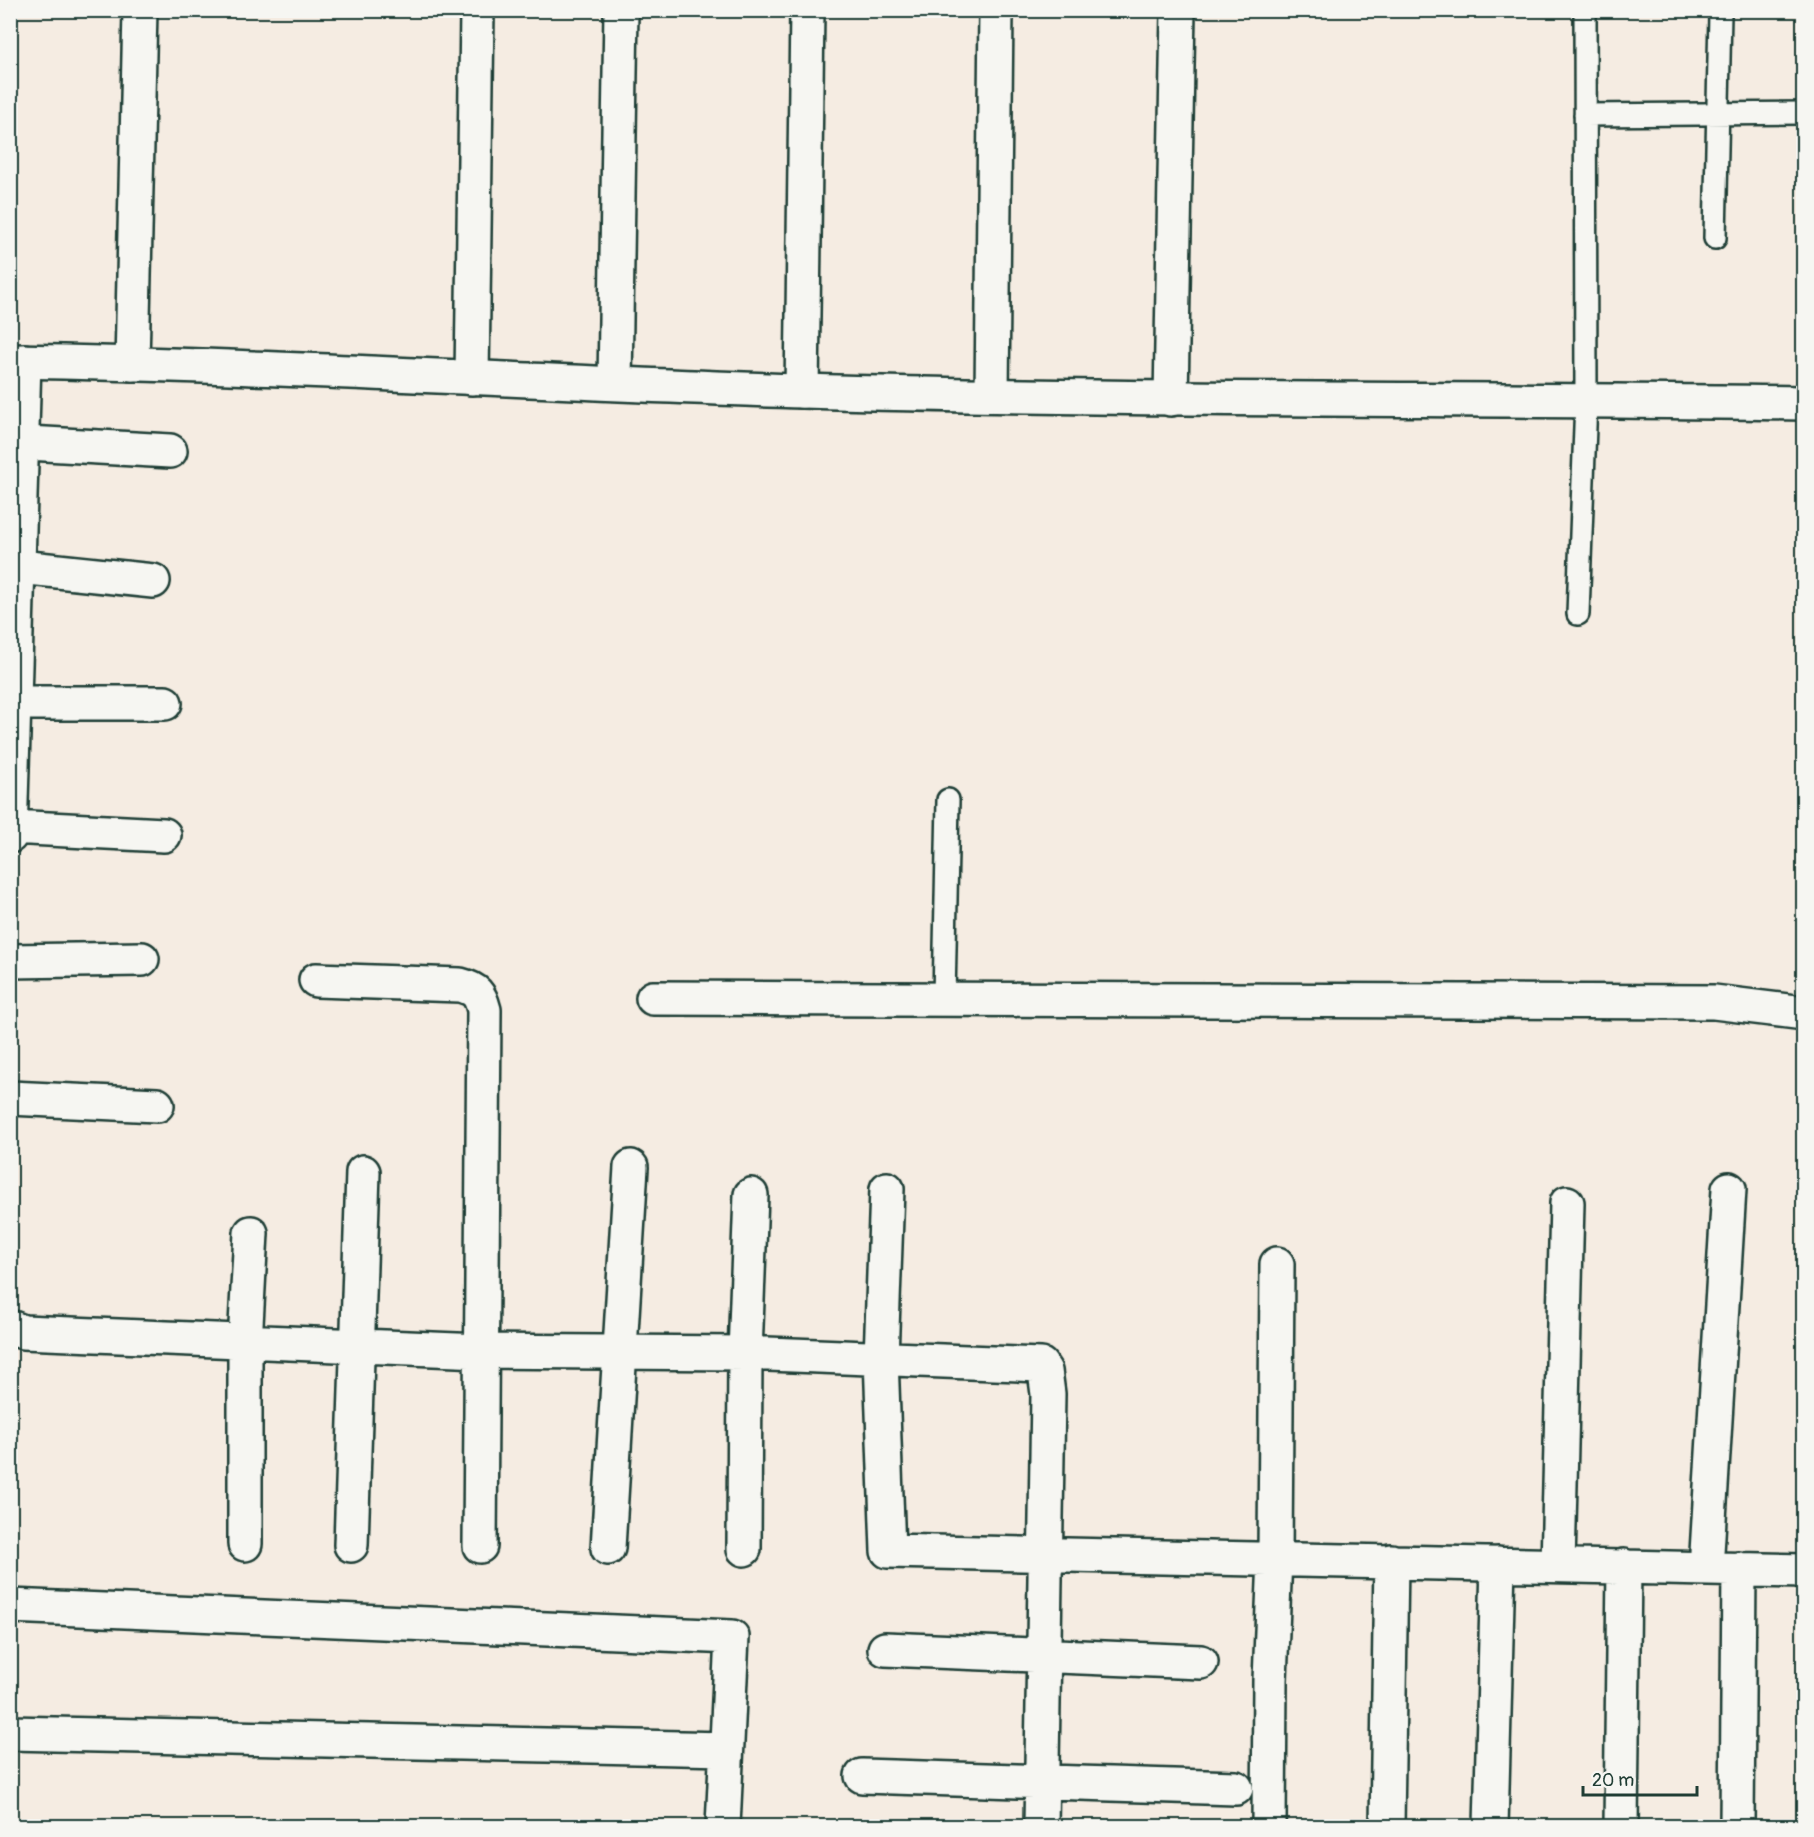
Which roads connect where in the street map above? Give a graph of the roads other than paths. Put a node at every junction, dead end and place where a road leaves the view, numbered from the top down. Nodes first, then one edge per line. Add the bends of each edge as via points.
1 (140, 10) edge
2 (477, 10) edge
3 (621, 10) edge
4 (807, 10) edge
5 (996, 10) edge
6 (1178, 10) edge
7 (1585, 10) edge
8 (1720, 14) dead end
9 (1803, 113) edge
10 (1719, 114) junction
11 (1585, 115) junction
12 (1715, 238) dead end
13 (17, 361) edge
14 (132, 364) junction
15 (472, 378) junction
16 (615, 382) junction
17 (802, 391) junction
18 (992, 394) junction
19 (1171, 399) junction
20 (1586, 400) junction
21 (1803, 403) edge
22 (16, 443) edge
23 (170, 451) dead end
24 (14, 566) edge
25 (153, 581) dead end
26 (1578, 614) dead end
27 (13, 703) edge
28 (165, 703) dead end
29 (948, 800) dead end
30 (11, 827) edge
31 (164, 835) dead end
32 (10, 836) edge
33 (142, 959) dead end
34 (10, 961) edge
35 (316, 980) dead end
36 (944, 998) junction
37 (653, 999) dead end
38 (1803, 1013) edge
39 (10, 1098) edge
40 (157, 1105) dead end
41 (631, 1167) dead end
42 (363, 1172) dead end
43 (886, 1189) dead end
44 (1729, 1189) dead end
45 (751, 1195) dead end
46 (1567, 1203) dead end
47 (251, 1233) dead end
48 (1277, 1264) dead end
49 (10, 1327) edge
50 (245, 1343) junction
51 (358, 1347) junction
52 (481, 1351) junction
53 (620, 1352) junction
54 (745, 1353) junction
55 (881, 1358) junction
56 (245, 1544) dead end
57 (351, 1545) dead end
58 (480, 1546) dead end
59 (608, 1548) dead end
60 (744, 1549) dead end
61 (1046, 1552) junction
62 (1275, 1558) junction
63 (1390, 1561) junction
64 (1498, 1564) junction
65 (1558, 1565) junction
66 (1624, 1566) junction
67 (1706, 1569) junction
68 (1739, 1569) junction
69 (1803, 1571) edge
70 (10, 1606) edge
71 (885, 1649) dead end
72 (1044, 1654) junction
73 (1200, 1662) dead end
74 (10, 1733) edge
75 (726, 1749) junction
76 (862, 1776) dead end
77 (1042, 1782) junction
78 (1236, 1788) dead end
79 (723, 1827) edge
80 (1041, 1827) edge
81 (1269, 1827) edge
82 (1387, 1827) edge
83 (1491, 1827) edge
84 (1621, 1827) edge
85 (1737, 1827) edge

1 - 14 street
2 - 15 street
3 - 16 street
4 - 17 street
5 - 18 street
6 - 19 street
7 - 11 lane
8 - 10 lane
9 - 10 lane
10 - 11 lane
10 - 12 lane
11 - 20 lane
13 - 14 street
13 - 22 street
14 - 15 street
15 - 16 street
16 - 17 street
17 - 18 street
18 - 19 street
19 - 20 street
20 - 21 street
20 - 26 lane
22 - 23 street
22 - 24 street
24 - 25 street
24 - 27 street
27 - 28 street
27 - 30 street
29 - 36 lane
30 - 31 street
30 - 32 street
33 - 34 street
35 - 52 street via 460,985 472,988 480,996 484,1010
36 - 37 street
36 - 38 street via 1714,1002
39 - 40 street
41 - 53 street
42 - 51 street
43 - 55 street
44 - 67 street
45 - 54 street
46 - 65 street
47 - 50 street
48 - 62 street
49 - 50 street via 23,1332
50 - 51 street
50 - 56 street
51 - 52 street
51 - 57 street
52 - 53 street
52 - 58 street
53 - 54 street
53 - 59 street
54 - 55 street
54 - 60 street
55 - 61 street via 1041,1365 1048,1394
55 - 61 street via 888,1551
61 - 62 street
61 - 72 street
62 - 63 street
62 - 81 street
63 - 64 street
63 - 82 street
64 - 65 street
64 - 83 street
65 - 66 street
66 - 67 street
66 - 84 street
67 - 68 street
68 - 69 street
68 - 85 street
70 - 75 street via 732,1636
71 - 72 street
72 - 73 street
72 - 77 street
74 - 75 street
75 - 79 street
76 - 77 street
77 - 78 street
77 - 80 street

